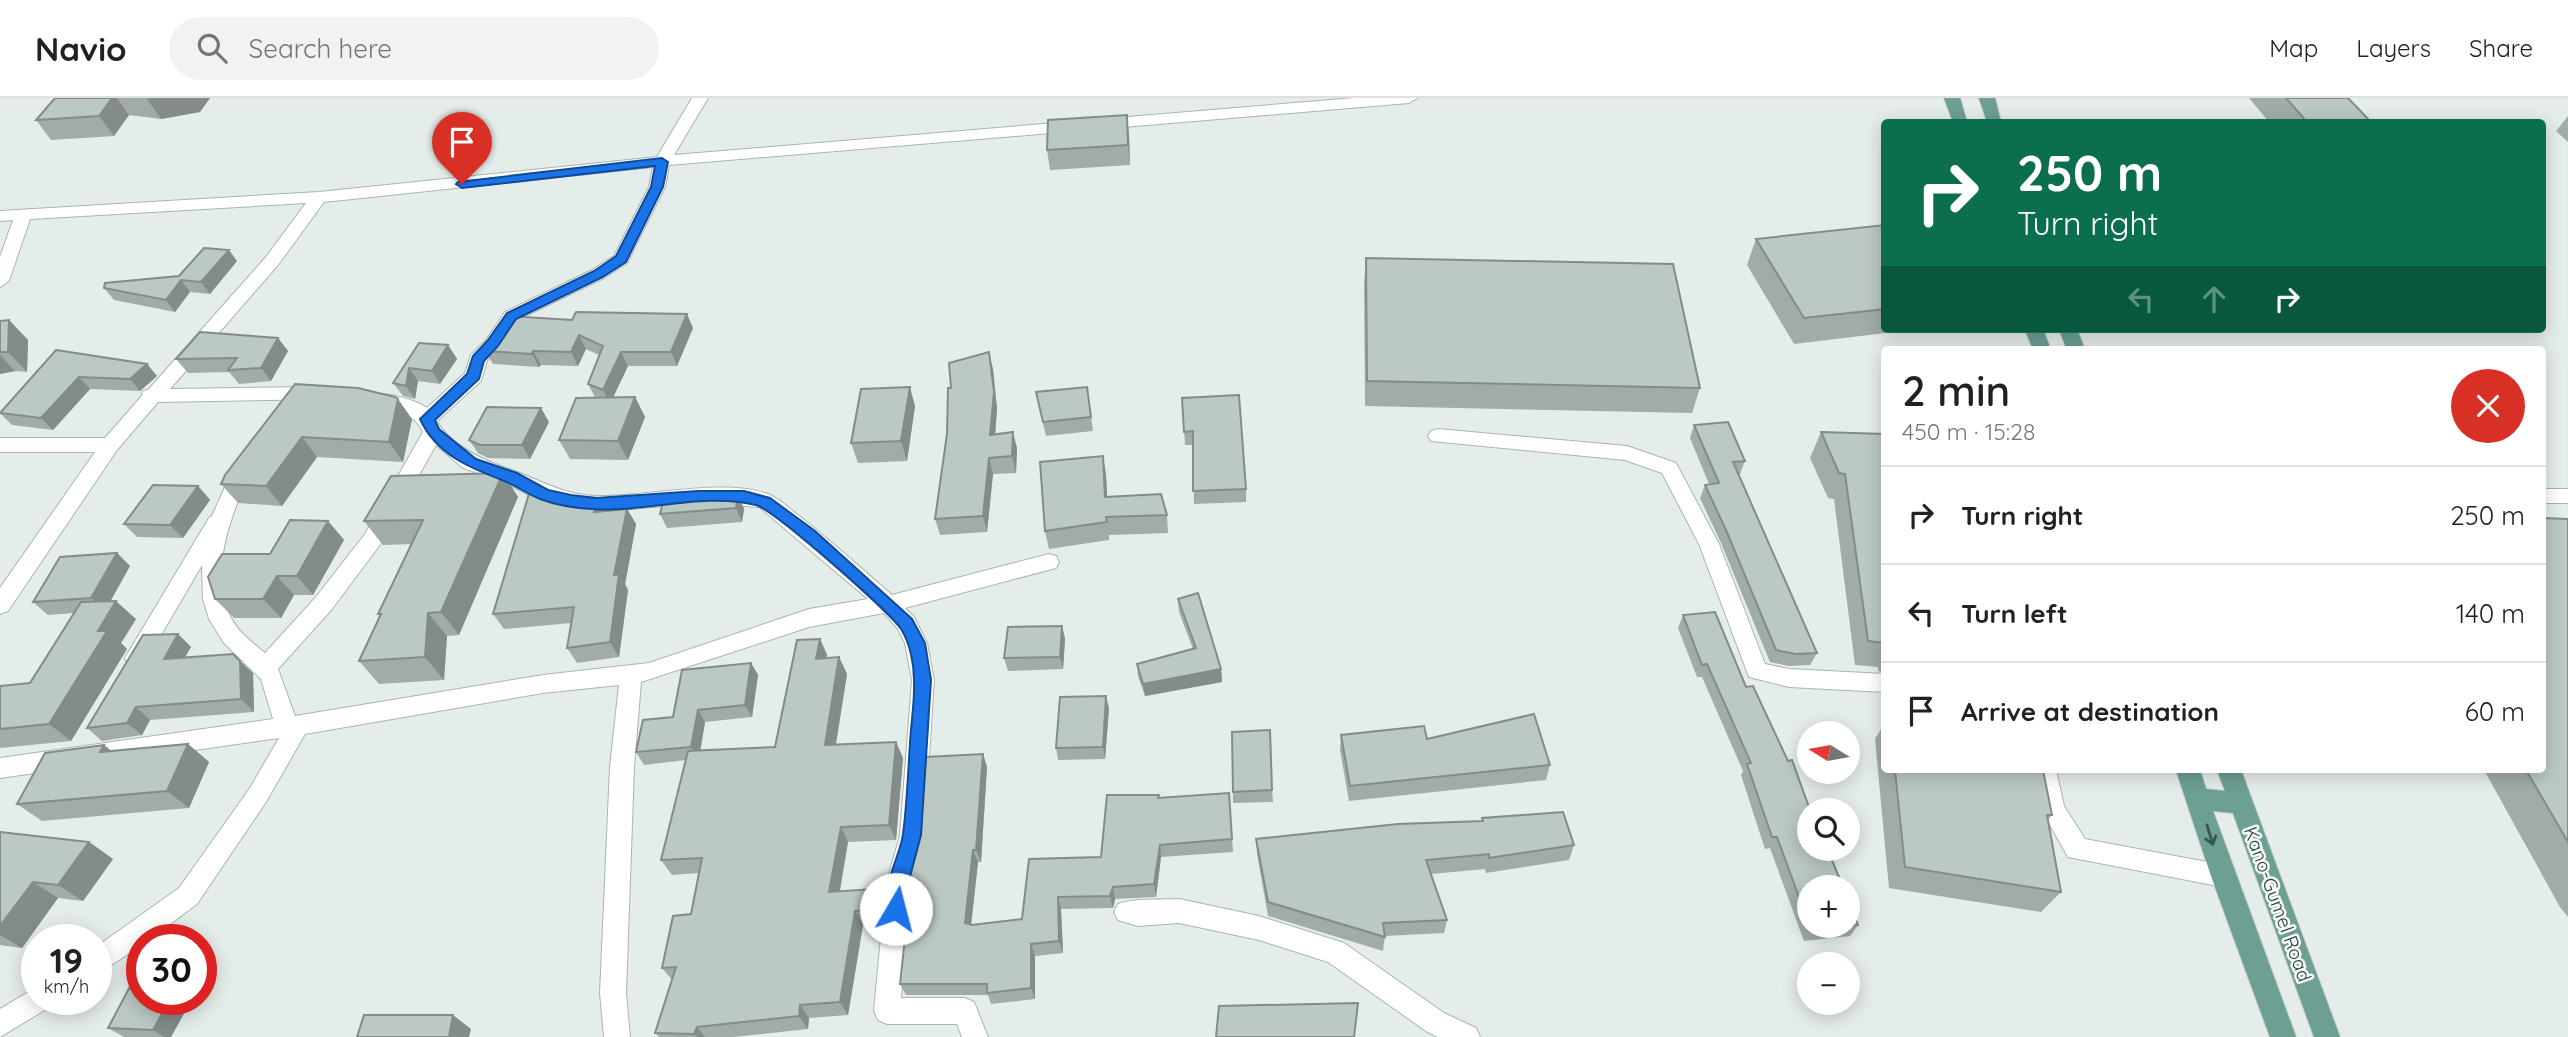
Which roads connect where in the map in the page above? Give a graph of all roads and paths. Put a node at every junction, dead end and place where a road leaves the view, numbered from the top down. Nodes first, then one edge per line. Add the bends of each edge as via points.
1 (700, 98) edge
2 (1409, 98) edge
3 (1952, 98) edge
4 (1987, 98) edge
5 (1960, 119) edge
6 (1993, 119) edge
7 (662, 162) junction
8 (319, 197) junction
9 (0, 216) edge
10 (23, 216) junction
11 (0, 281) edge
12 (303, 393) junction
13 (198, 394) junction
14 (329, 395) edge
15 (150, 396) junction
16 (355, 397) edge
17 (430, 426) junction
18 (1438, 436) dead end
19 (0, 444) edge
20 (110, 445) junction
21 (257, 455) edge
22 (2546, 496) edge
23 (2568, 496) edge
24 (220, 515) junction
25 (1049, 562) dead end
26 (888, 604) junction
27 (0, 605) edge
28 (265, 668) junction
29 (631, 674) junction
30 (125, 676) edge
31 (1881, 683) edge
32 (292, 725) junction
33 (91, 734) edge
34 (78, 757) junction
35 (0, 768) edge
36 (2045, 773) edge
37 (2189, 773) edge
38 (2230, 773) edge
39 (2199, 799) junction
40 (2241, 803) junction
41 (2223, 876) junction
42 (1127, 912) dead end
43 (112, 951) edge
44 (21, 1011) edge
45 (0, 1024) edge
46 (617, 1037) edge
47 (975, 1037) edge
48 (1467, 1037) edge
49 (2283, 1037) edge
50 (2327, 1037) edge

1 - 7 street
2 - 7 street
3 - 5 main road
4 - 6 main road
7 - 8 street
7 - 17 street via 657,187 621,259 511,316 478,359 474,376
8 - 10 street
8 - 15 street via 272,261
9 - 10 street
10 - 11 street
12 - 13 street
12 - 13 street via 286,413 291,400
12 - 14 street
13 - 15 street
15 - 20 street
16 - 17 street via 415,408
17 - 26 street via 470,463 571,501 596,504 698,496 765,502
17 - 28 street via 372,540 324,603
18 - 31 street via 1627,453 1669,468 1709,544 1757,671 1789,678
19 - 20 street
20 - 27 street
21 - 24 street
22 - 23 street
24 - 28 street via 211,592 218,616 231,636
24 - 30 street
25 - 26 street
26 - 29 street via 809,618
26 - 47 street via 906,623 916,643 923,680 912,835 898,884 887,1011 965,1011
28 - 32 street
29 - 32 street
29 - 46 street via 622,767 613,993
32 - 34 street
32 - 43 street via 258,795 188,896
33 - 34 street
34 - 35 street
36 - 41 street via 2053,809 2077,849
37 - 39 main road
38 - 40 main road, Kano-Gumel Road
39 - 40 main road
39 -> 41 main road
40 - 50 main road, Kano-Gumel Road
41 - 49 main road
42 - 48 street via 1179,911 1259,928 1335,952 1436,1022
44 - 45 street

